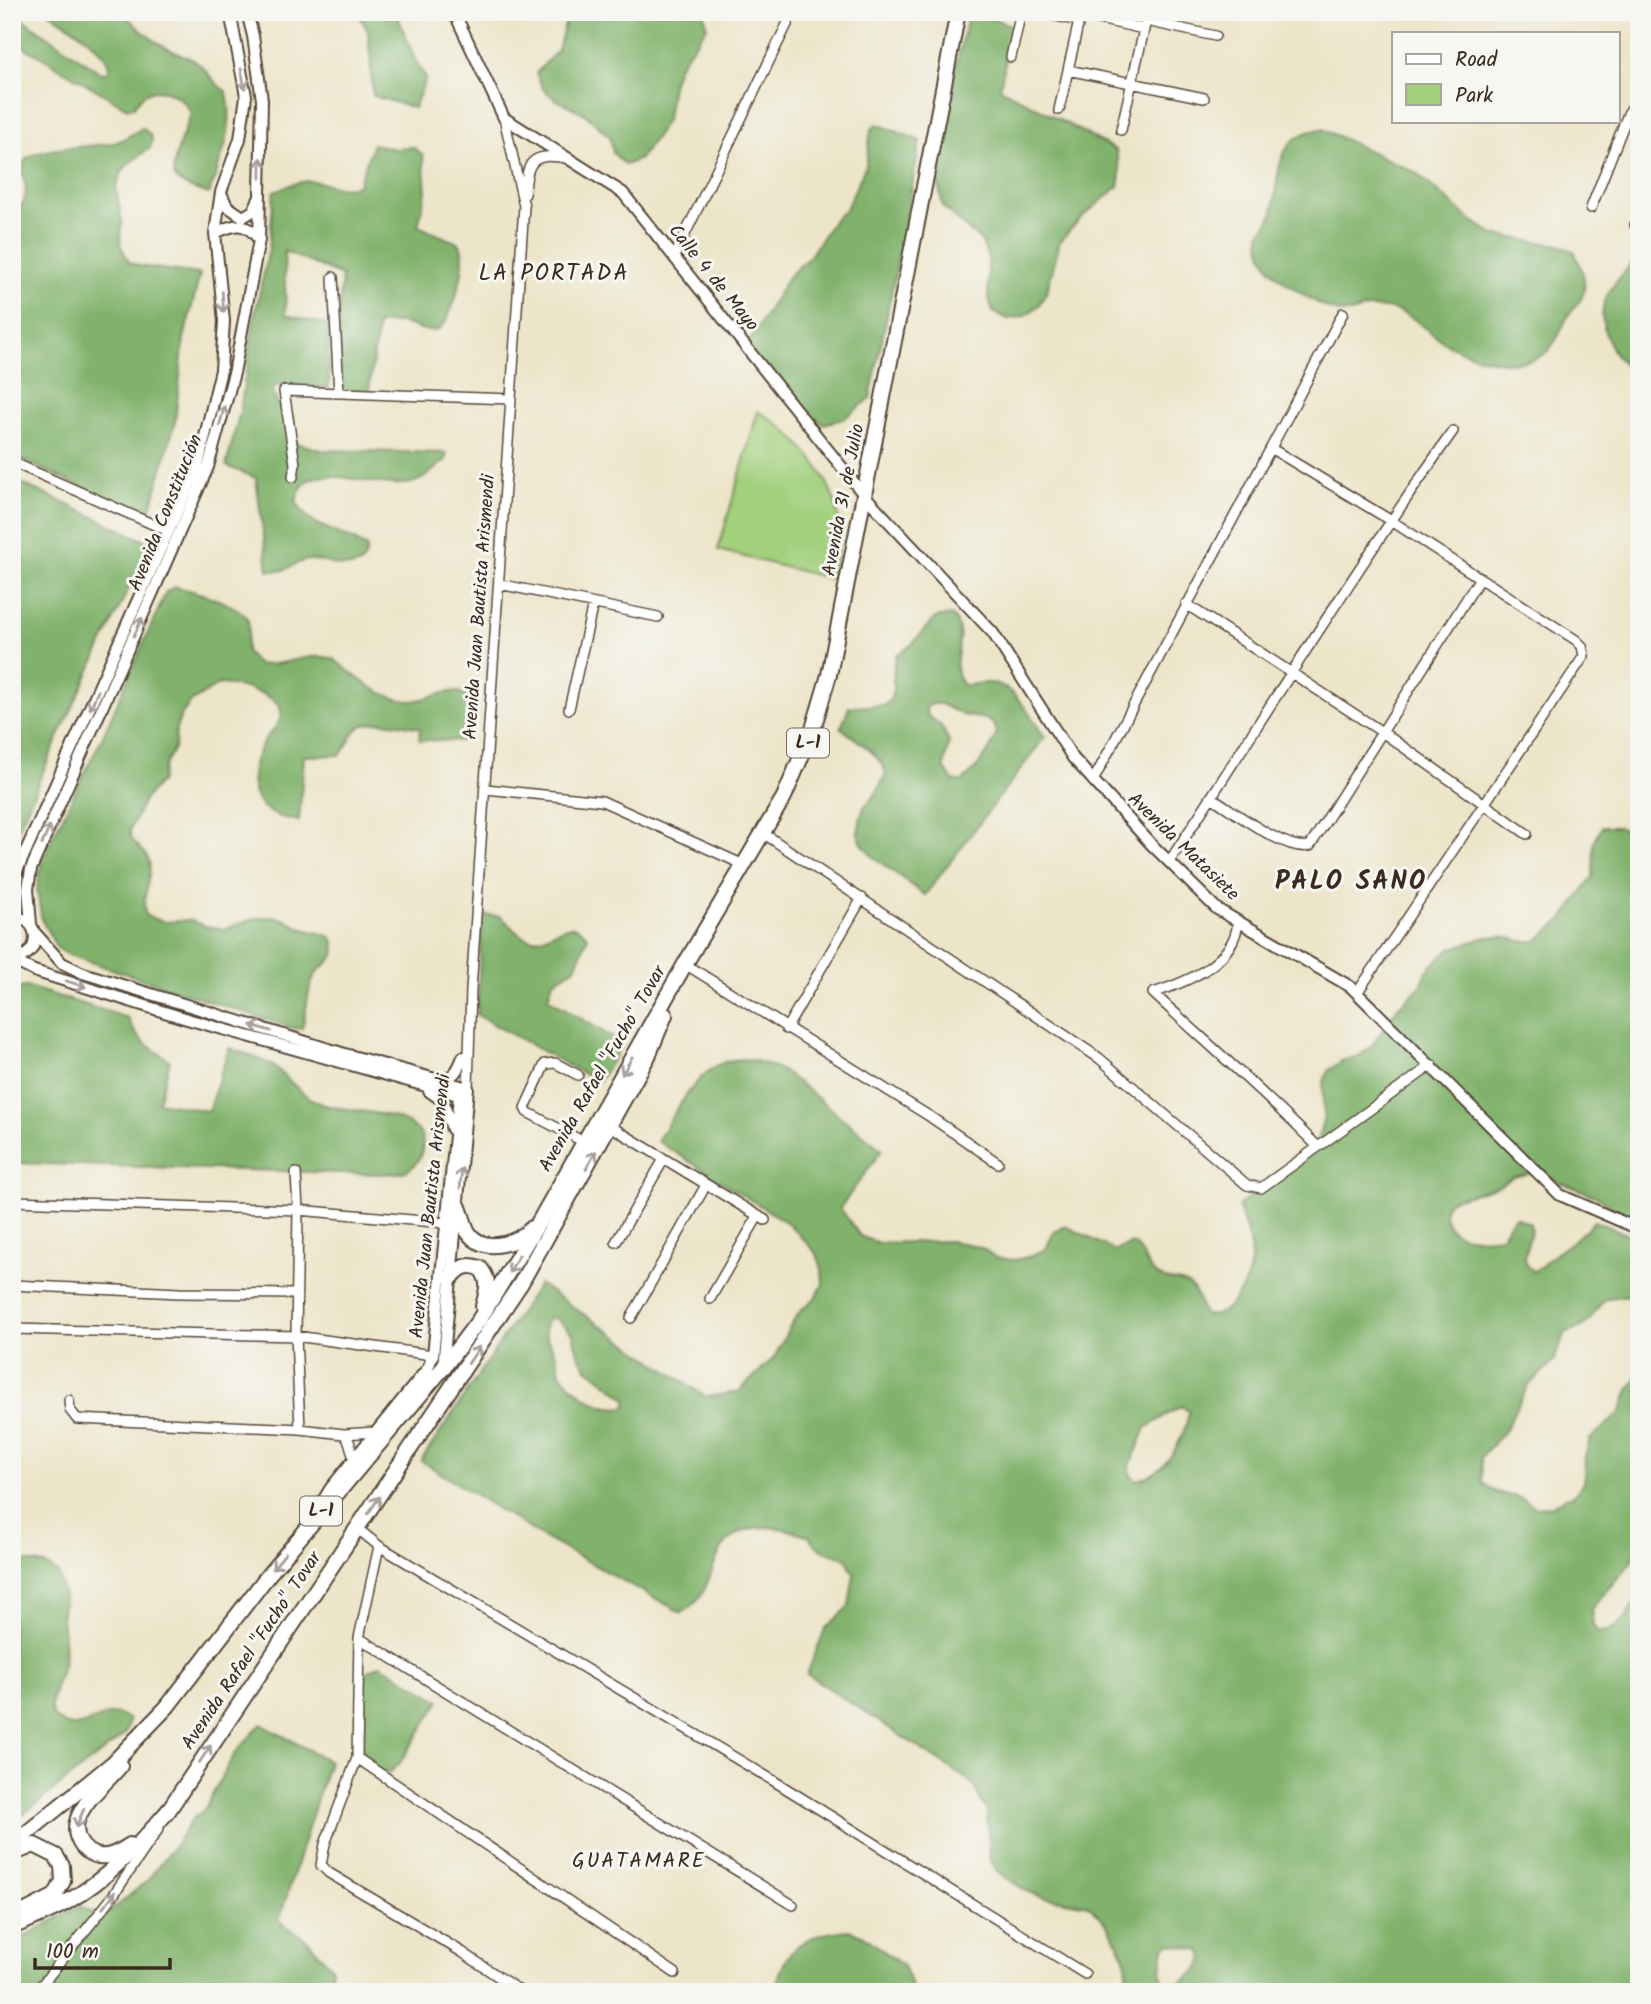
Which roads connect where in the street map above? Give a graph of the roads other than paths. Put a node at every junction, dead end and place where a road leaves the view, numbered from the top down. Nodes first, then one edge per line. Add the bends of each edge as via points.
1 (230, 12) edge
2 (247, 12) edge
3 (454, 12) edge
4 (793, 12) edge
5 (958, 12) edge
6 (1021, 12) edge
7 (1037, 12) edge
8 (1080, 16) edge
9 (1146, 21) edge
10 (1215, 36) dead end
11 (1011, 57) dead end
12 (1068, 70) junction
13 (1132, 83) junction
14 (1204, 98) dead end
15 (1639, 108) edge
16 (1059, 110) dead end
17 (504, 118) junction
18 (1121, 130) dead end
19 (568, 158) junction
20 (221, 192) junction
21 (261, 195) junction
22 (524, 206) junction
23 (1591, 208) dead end
24 (215, 233) junction
25 (259, 240) junction
26 (674, 257) junction
27 (333, 277) dead end
28 (1343, 313) dead end
29 (339, 393) junction
30 (511, 399) junction
31 (1452, 431) dead end
32 (1272, 449) junction
33 (12, 462) edge
34 (293, 477) dead end
35 (864, 495) junction
36 (1390, 520) junction
37 (168, 531) junction
38 (1480, 578) junction
39 (499, 584) junction
40 (593, 604) junction
41 (1185, 604) junction
42 (658, 617) dead end
43 (1292, 674) junction
44 (569, 709) dead end
45 (1382, 732) junction
46 (1093, 780) junction
47 (486, 789) junction
48 (1211, 797) junction
49 (1484, 803) junction
50 (763, 833) junction
51 (1527, 834) dead end
52 (1168, 862) junction
53 (744, 865) junction
54 (12, 882) edge
55 (862, 898) junction
56 (12, 916) edge
57 (1238, 922) junction
58 (34, 929) junction
59 (12, 959) edge
60 (685, 964) junction
61 (1357, 993) junction
62 (470, 1009) junction
63 (786, 1029) junction
64 (463, 1057) junction
65 (1432, 1065) junction
66 (578, 1075) dead end
67 (438, 1081) junction
68 (421, 1086) junction
69 (463, 1092) junction
70 (610, 1126) junction
71 (454, 1136) junction
72 (584, 1142) junction
73 (1318, 1147) junction
74 (664, 1159) junction
75 (998, 1163) dead end
76 (296, 1173) dead end
77 (706, 1185) junction
78 (12, 1201) edge
79 (458, 1205) junction
80 (298, 1210) junction
81 (540, 1220) junction
82 (446, 1223) junction
83 (1639, 1229) edge
84 (617, 1242) dead end
85 (451, 1278) junction
86 (12, 1285) edge
87 (296, 1294) junction
88 (710, 1299) dead end
89 (631, 1318) dead end
90 (479, 1320) junction
91 (12, 1329) edge
92 (296, 1336) junction
93 (433, 1355) junction
94 (443, 1368) junction
95 (69, 1400) dead end
96 (436, 1412) junction
97 (300, 1429) junction
98 (376, 1432) junction
99 (344, 1434) junction
100 (354, 1459) junction
101 (358, 1529) junction
102 (304, 1531) junction
103 (379, 1546) junction
104 (359, 1637) junction
105 (167, 1707) junction
106 (357, 1758) junction
107 (168, 1811) junction
108 (12, 1845) edge
109 (12, 1854) edge
110 (793, 1905) dead end
111 (12, 1918) edge
112 (12, 1927) edge
113 (675, 1973) dead end
114 (1084, 1974) dead end
115 (36, 1992) edge
116 (521, 1992) edge

1 -> 20 street, Avenida Constitución via 247,96 240,139
21 -> 2 street, Avenida Constitución via 262,100
3 - 17 street
4 - 26 street
5 - 35 main road, Avenida 31 de Julio / L-1
6 - 11 street
7 - 8 street
8 - 9 street
8 - 12 street
9 - 10 street
9 - 13 street
12 - 13 street
12 - 16 street
13 - 14 street
13 - 18 street
15 - 23 street via 1628,114
17 - 19 street, Calle 4 de Mayo
17 - 22 street, Avenida Juan Bautista Arismendi / L-1
19 - 22 street, Avenida Juan Bautista Arismendi / L-1 via 541,156 528,166
19 - 26 street, Calle 4 de Mayo via 623,192
20 - 21 street via 227,206 243,217 253,211
20 - 24 street, Avenida Constitución
21 - 25 street, Avenida Constitución
22 - 30 street, Avenida Juan Bautista Arismendi / L-1
24 - 25 street via 233,224 242,225
24 -> 37 street, Avenida Constitución via 224,321 221,370 198,465
58 -> 25 street, Avenida Constitución via 28,889 32,869 208,467 234,373
26 - 35 street, Calle 4 de Mayo
27 - 29 street
28 - 32 street
29 - 30 street
29 - 34 street via 284,391
30 - 39 street, Avenida Juan Bautista Arismendi / L-1
31 - 36 street
32 - 36 street
32 - 41 street
33 - 37 street
35 - 46 street, Avenida Matasiete via 993,633 1073,758
35 - 50 main road, Avenida 31 de Julio / L-1 via 821,705 793,778
36 - 38 street
36 - 43 street
37 -> 54 street, Avenida Constitución
38 - 45 street
38 - 49 street via 1576,640 1584,656
39 - 40 street
39 - 47 street, Avenida Juan Bautista Arismendi / L-1
40 - 42 street
40 - 44 street
41 - 43 street
41 - 46 street
43 - 45 street
43 - 48 street
45 - 48 street via 1310,846 1287,844
45 - 49 street
46 - 52 street, Avenida Matasiete
47 - 53 street via 602,801
47 - 62 street, Avenida Juan Bautista Arismendi / L-1
48 - 52 street
49 - 51 street
49 - 61 street
50 - 53 main road, Avenida 31 de Julio / L-1
50 - 55 street
52 - 57 street, Avenida Matasiete via 1217,909
53 - 60 main road, Avenida 31 de Julio / L-1
55 - 63 street
55 - 73 street via 1099,1058 1247,1185 1261,1188
56 - 58 street via 25,919
57 - 61 street, Avenida Matasiete
57 - 73 street via 1230,947 1214,964 1153,993
58 - 59 street, L-1 via 32,950
67 -> 58 street via 83,973 62,963
59 -> 68 street, L-1 via 34,971
60 - 63 street
60 - 70 main road, Avenida Rafael "Fucho" Tovar / L-1 via 648,1056
60 -> 72 main road, Avenida Rafael "Fucho" Tovar / L-1
61 - 65 street, Avenida Matasiete
62 - 64 street, Avenida Juan Bautista Arismendi / L-1
62 - 69 street, Avenida Juan Bautista Arismendi / L-1
63 - 75 street
64 - 67 street via 457,1072
64 - 69 street, Avenida Juan Bautista Arismendi / L-1
65 - 73 street
65 - 83 street, Avenida Matasiete via 1560,1195
66 - 72 street via 555,1063 545,1064 525,1108
67 - 69 street
68 - 69 street, L-1
68 - 71 street, L-1 via 443,1101
69 - 71 street, Avenida Juan Bautista Arismendi / L-1
79 -> 69 street, Avenida Juan Bautista Arismendi / L-1
70 - 74 street
96 -> 70 main road, Avenida Rafael "Fucho" Tovar / L-1 via 521,1283
71 - 82 street, Avenida Juan Bautista Arismendi / L-1
72 - 81 main road, Avenida Rafael "Fucho" Tovar / L-1
74 - 77 street
74 - 84 street
76 - 80 street
77 - 88 street via 761,1218
77 - 89 street
78 - 80 street
79 - 81 main road via 469,1233 481,1244 500,1246 524,1236
79 - 85 street, Avenida Juan Bautista Arismendi / L-1
80 - 82 street
80 - 87 street
81 -> 90 main road, Avenida Rafael "Fucho" Tovar / L-1
82 - 93 street, Avenida Juan Bautista Arismendi / L-1
85 - 90 main road, L-1 via 466,1265 484,1273 489,1286
85 - 94 street, Avenida Juan Bautista Arismendi / L-1
86 - 87 street
87 - 92 street
90 - 94 main road, Avenida Rafael "Fucho" Tovar / L-1
91 - 92 street
92 - 93 street
92 - 97 street
93 - 98 street, Avenida Juan Bautista Arismendi / L-1 via 428,1368
94 - 96 main road
94 - 102 main road, Avenida Rafael "Fucho" Tovar / L-1
95 - 97 street via 77,1419
101 -> 96 main road, Avenida Rafael "Fucho" Tovar / L-1
97 - 99 street
98 - 99 street
98 - 100 street, Avenida Juan Bautista Arismendi / L-1
99 - 100 street
100 - 102 street, Avenida Juan Bautista Arismendi / L-1
101 - 103 street
107 -> 101 main road, Avenida Rafael "Fucho" Tovar / L-1
102 -> 105 main road, Avenida Rafael "Fucho" Tovar / L-1
103 - 104 street
103 - 114 street via 785,1788
104 - 106 street
104 - 110 street
105 -> 107 main road, L-1 via 79,1815 78,1840 86,1851 98,1856 121,1852
105 - 108 main road, Avenida Rafael "Fucho" Tovar / L-1 via 113,1763
106 - 113 street
106 - 116 street via 321,1865
107 - 112 main road, Avenida Rafael "Fucho" Tovar / L-1 via 131,1853 97,1881 66,1903
115 -> 107 street, L-1 via 110,1900
109 - 111 main road via 34,1845 47,1850 62,1866 63,1881 55,1896

